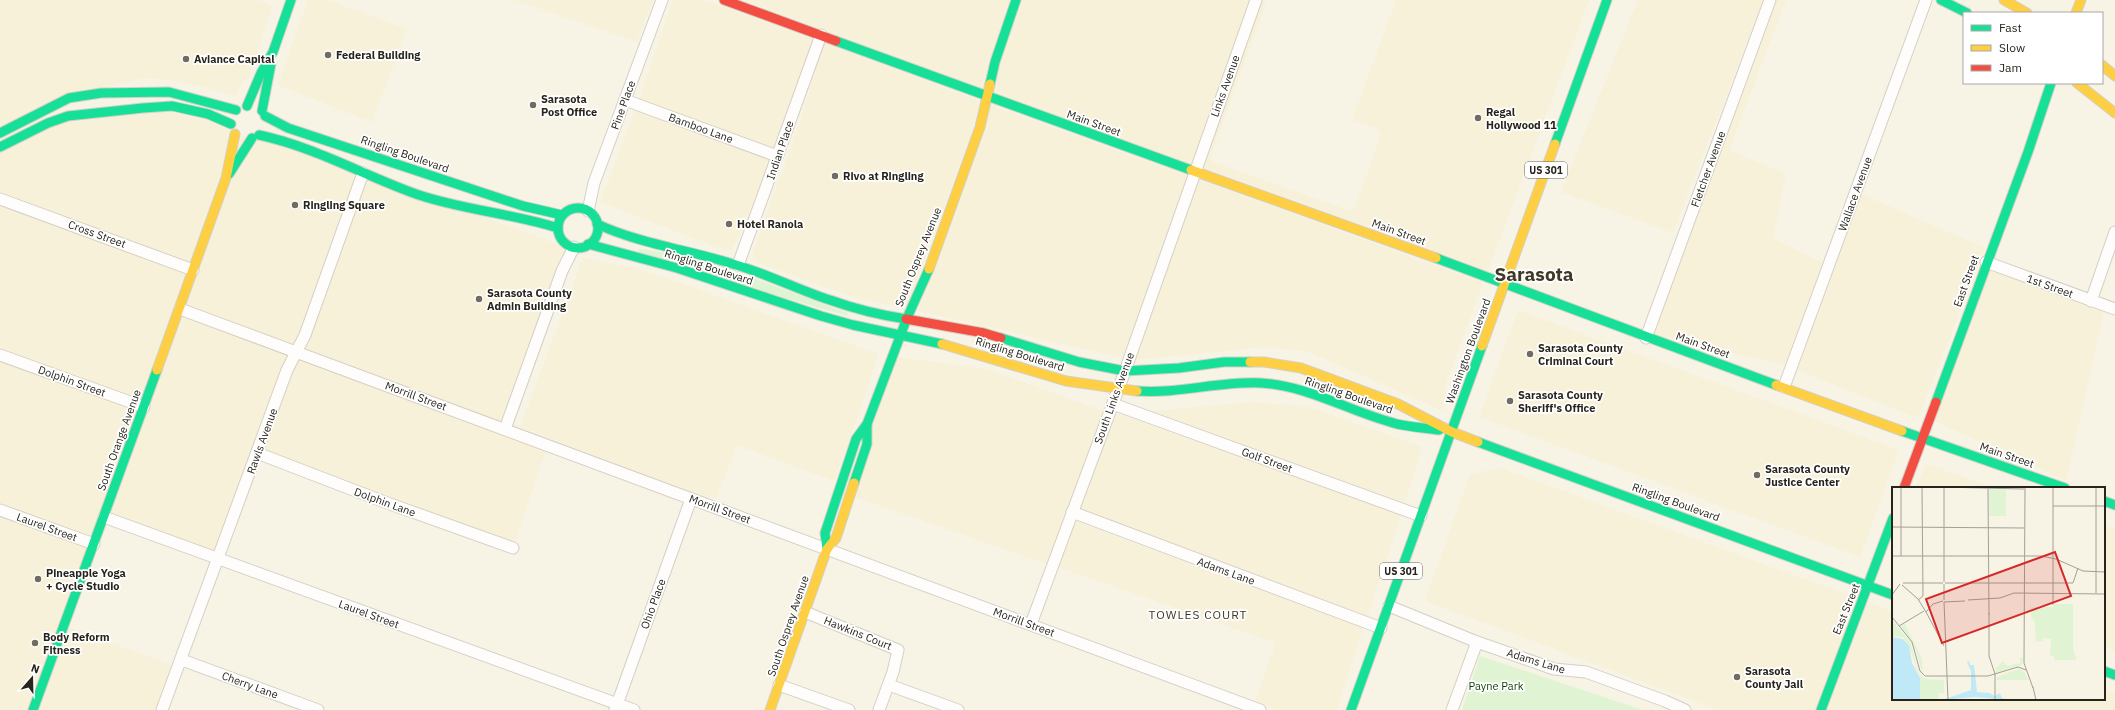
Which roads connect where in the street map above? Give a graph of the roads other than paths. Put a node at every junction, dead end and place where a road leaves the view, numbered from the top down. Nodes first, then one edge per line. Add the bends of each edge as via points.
1 (291, 0) edge
2 (662, 0) edge
3 (724, 0) edge
4 (1016, 0) edge
5 (1256, 0) edge
6 (1607, 0) edge
7 (1770, 0) edge
8 (1926, 0) edge
9 (1941, 0) edge
10 (2004, 0) edge
11 (2081, 0) edge
12 (1965, 12) edge
13 (2025, 12) edge
14 (2076, 12) edge
15 (821, 35) junction
16 (273, 52) junction
17 (2103, 66) edge
18 (2115, 76) edge
19 (2051, 84) edge
20 (2078, 84) edge
21 (986, 97) junction
22 (625, 100) junction
23 (246, 106) junction
24 (236, 110) junction
25 (263, 114) junction
26 (2115, 114) edge
27 (231, 124) junction
28 (0, 133) edge
29 (235, 134) junction
30 (255, 136) junction
31 (0, 147) edge
32 (777, 156) junction
33 (1194, 172) junction
34 (363, 173) junction
35 (226, 178) junction
36 (0, 199) edge
37 (588, 211) junction
38 (562, 215) junction
39 (597, 224) junction
40 (558, 228) junction
41 (2115, 232) edge
42 (588, 244) junction
43 (574, 247) junction
44 (1986, 262) junction
45 (738, 265) junction
46 (193, 270) junction
47 (1505, 283) junction
48 (2091, 300) junction
49 (180, 309) junction
50 (2115, 309) edge
51 (907, 318) junction
52 (901, 334) junction
53 (1646, 338) junction
54 (297, 352) junction
55 (0, 355) edge
56 (1125, 370) junction
57 (1784, 387) junction
58 (1118, 390) junction
59 (1113, 404) junction
60 (144, 407) junction
61 (505, 429) junction
62 (1452, 432) junction
63 (1922, 438) junction
64 (257, 453) junction
65 (1904, 487) edge
66 (2062, 487) edge
67 (691, 499) junction
68 (2105, 501) edge
69 (2115, 505) edge
70 (0, 510) edge
71 (1072, 512) junction
72 (1421, 516) junction
73 (104, 517) junction
74 (1892, 521) edge
75 (94, 544) junction
76 (513, 548) dead end
77 (828, 549) junction
78 (219, 559) junction
79 (1868, 586) junction
80 (1892, 595) edge
81 (1389, 606) junction
82 (805, 612) junction
83 (1031, 624) junction
84 (1381, 628) junction
85 (1477, 642) junction
86 (182, 660) junction
87 (2105, 671) edge
88 (2115, 675) edge
89 (889, 685) junction
90 (779, 686) junction
91 (1238, 706) edge
92 (616, 707) edge
93 (33, 710) edge
94 (162, 710) edge
95 (318, 710) edge
96 (634, 710) edge
97 (770, 710) edge
98 (849, 710) edge
99 (879, 710) edge
100 (958, 710) edge
101 (1260, 710) edge
102 (1352, 710) edge
103 (1452, 710) edge
104 (1685, 710) edge
105 (1821, 710) edge

1 - 16 street
2 - 22 street, Pine Place
3 - 15 street, Main Street
4 - 21 street, South Osprey Avenue
5 - 33 street, Links Avenue
6 - 47 street, Washington Boulevard / US 301
7 - 53 street, Fletcher Avenue
8 - 57 street, Wallace Avenue
9 - 12 street
10 - 13 street
11 - 14 street
15 - 21 street, Main Street
15 - 32 street, Indian Place
16 - 23 street
16 - 25 street via 270,79 262,102
17 - 18 street
19 - 44 street, East Street
20 - 26 street
21 - 33 street, Main Street
21 - 51 street, South Osprey Avenue via 980,127 930,266
22 - 32 street, Bamboo Lane
22 - 37 street, Pine Place via 594,183
23 - 24 street
23 - 25 street
24 - 27 street
24 - 28 street via 169,92 101,93 69,98
25 - 30 street via 265,125
25 - 38 street, Ringling Boulevard via 276,124 523,206
27 - 29 street
27 - 31 street via 208,114 172,106 143,108 68,116
29 - 30 street
29 - 35 street, South Orange Avenue
30 - 34 street via 278,138 310,149
30 - 35 street, South Orange Avenue
32 - 45 street, Indian Place
33 - 47 street, Main Street
33 - 56 street, South Links Avenue
34 - 40 street via 439,201 538,220
34 - 54 street, Rawls Avenue
35 - 46 street, South Orange Avenue
36 - 46 street, Cross Street
37 - 38 street via 574,208
37 - 39 street via 596,219
38 - 40 street
39 - 42 street via 595,238
39 - 45 street, Ringling Boulevard via 621,235
40 - 43 street via 561,239
41 - 48 street
42 - 43 street
42 - 52 street, Ringling Boulevard via 677,268 821,316
43 - 61 street via 562,272
44 - 48 street, 1st Street
44 - 63 street, East Street
45 - 51 street, Ringling Boulevard via 829,300 875,314
46 - 49 street, South Orange Avenue
47 - 53 street, Main Street
47 - 62 street, Washington Boulevard / US 301
48 - 50 street, 1st Street
49 - 54 street, Morrill Street
49 - 60 street, South Orange Avenue
51 - 52 street, South Osprey Avenue
51 - 56 street, Ringling Boulevard via 984,333 1080,362
52 - 58 street, Ringling Boulevard via 933,341 1066,381
52 - 77 street, South Osprey Avenue via 867,424 868,444 836,538
53 - 57 street, Main Street
54 - 61 street, Morrill Street
54 - 64 street, Rawls Avenue via 287,370
55 - 60 street, Dolphin Street
56 - 58 street, South Links Avenue
56 - 62 street, Ringling Boulevard via 1179,368 1224,362 1264,362 1301,368 1398,404
57 - 63 street, Main Street
58 - 59 street, South Links Avenue
58 - 62 street, Ringling Boulevard via 1160,393 1220,385 1261,383 1302,390 1397,424
59 - 71 street, South Links Avenue
59 - 72 street, Golf Street
60 - 73 street, South Orange Avenue
61 - 67 street, Morrill Street
62 - 72 street, Washington Boulevard / US 301
62 - 79 street, Ringling Boulevard
63 - 65 street, East Street
63 - 66 street, Main Street
64 - 76 street, Dolphin Lane
64 - 78 street, Rawls Avenue
67 - 77 street, Morrill Street
67 - 92 street, Ohio Place
68 - 69 street
70 - 75 street, Laurel Street
71 - 83 street, South Links Avenue
71 - 84 street, Adams Lane
72 - 81 street, Washington Boulevard / US 301
73 - 75 street, South Orange Avenue
73 - 78 street, Laurel Street
74 - 79 street, East Street
75 - 93 street, South Orange Avenue
77 - 82 street, South Osprey Avenue
77 - 83 street, Morrill Street
78 - 86 street, Rawls Avenue
78 - 92 street, Laurel Street
79 - 80 street, Ringling Boulevard
79 - 105 street, East Street
81 - 84 street, Washington Boulevard / US 301
81 - 85 street, Adams Lane
82 - 89 street, Hawkins Court via 898,650
82 - 90 street, South Osprey Avenue
83 - 91 street, Morrill Street
84 - 102 street, Washington Boulevard / US 301
85 - 103 street
85 - 104 street, Adams Lane via 1554,669 1586,672
86 - 94 street, Rawls Avenue
86 - 95 street, Cherry Lane
87 - 88 street
89 - 99 street, Hawkins Court
89 - 100 street
90 - 97 street, South Osprey Avenue
90 - 98 street
91 - 101 street, Morrill Street
92 - 96 street, Laurel Street

